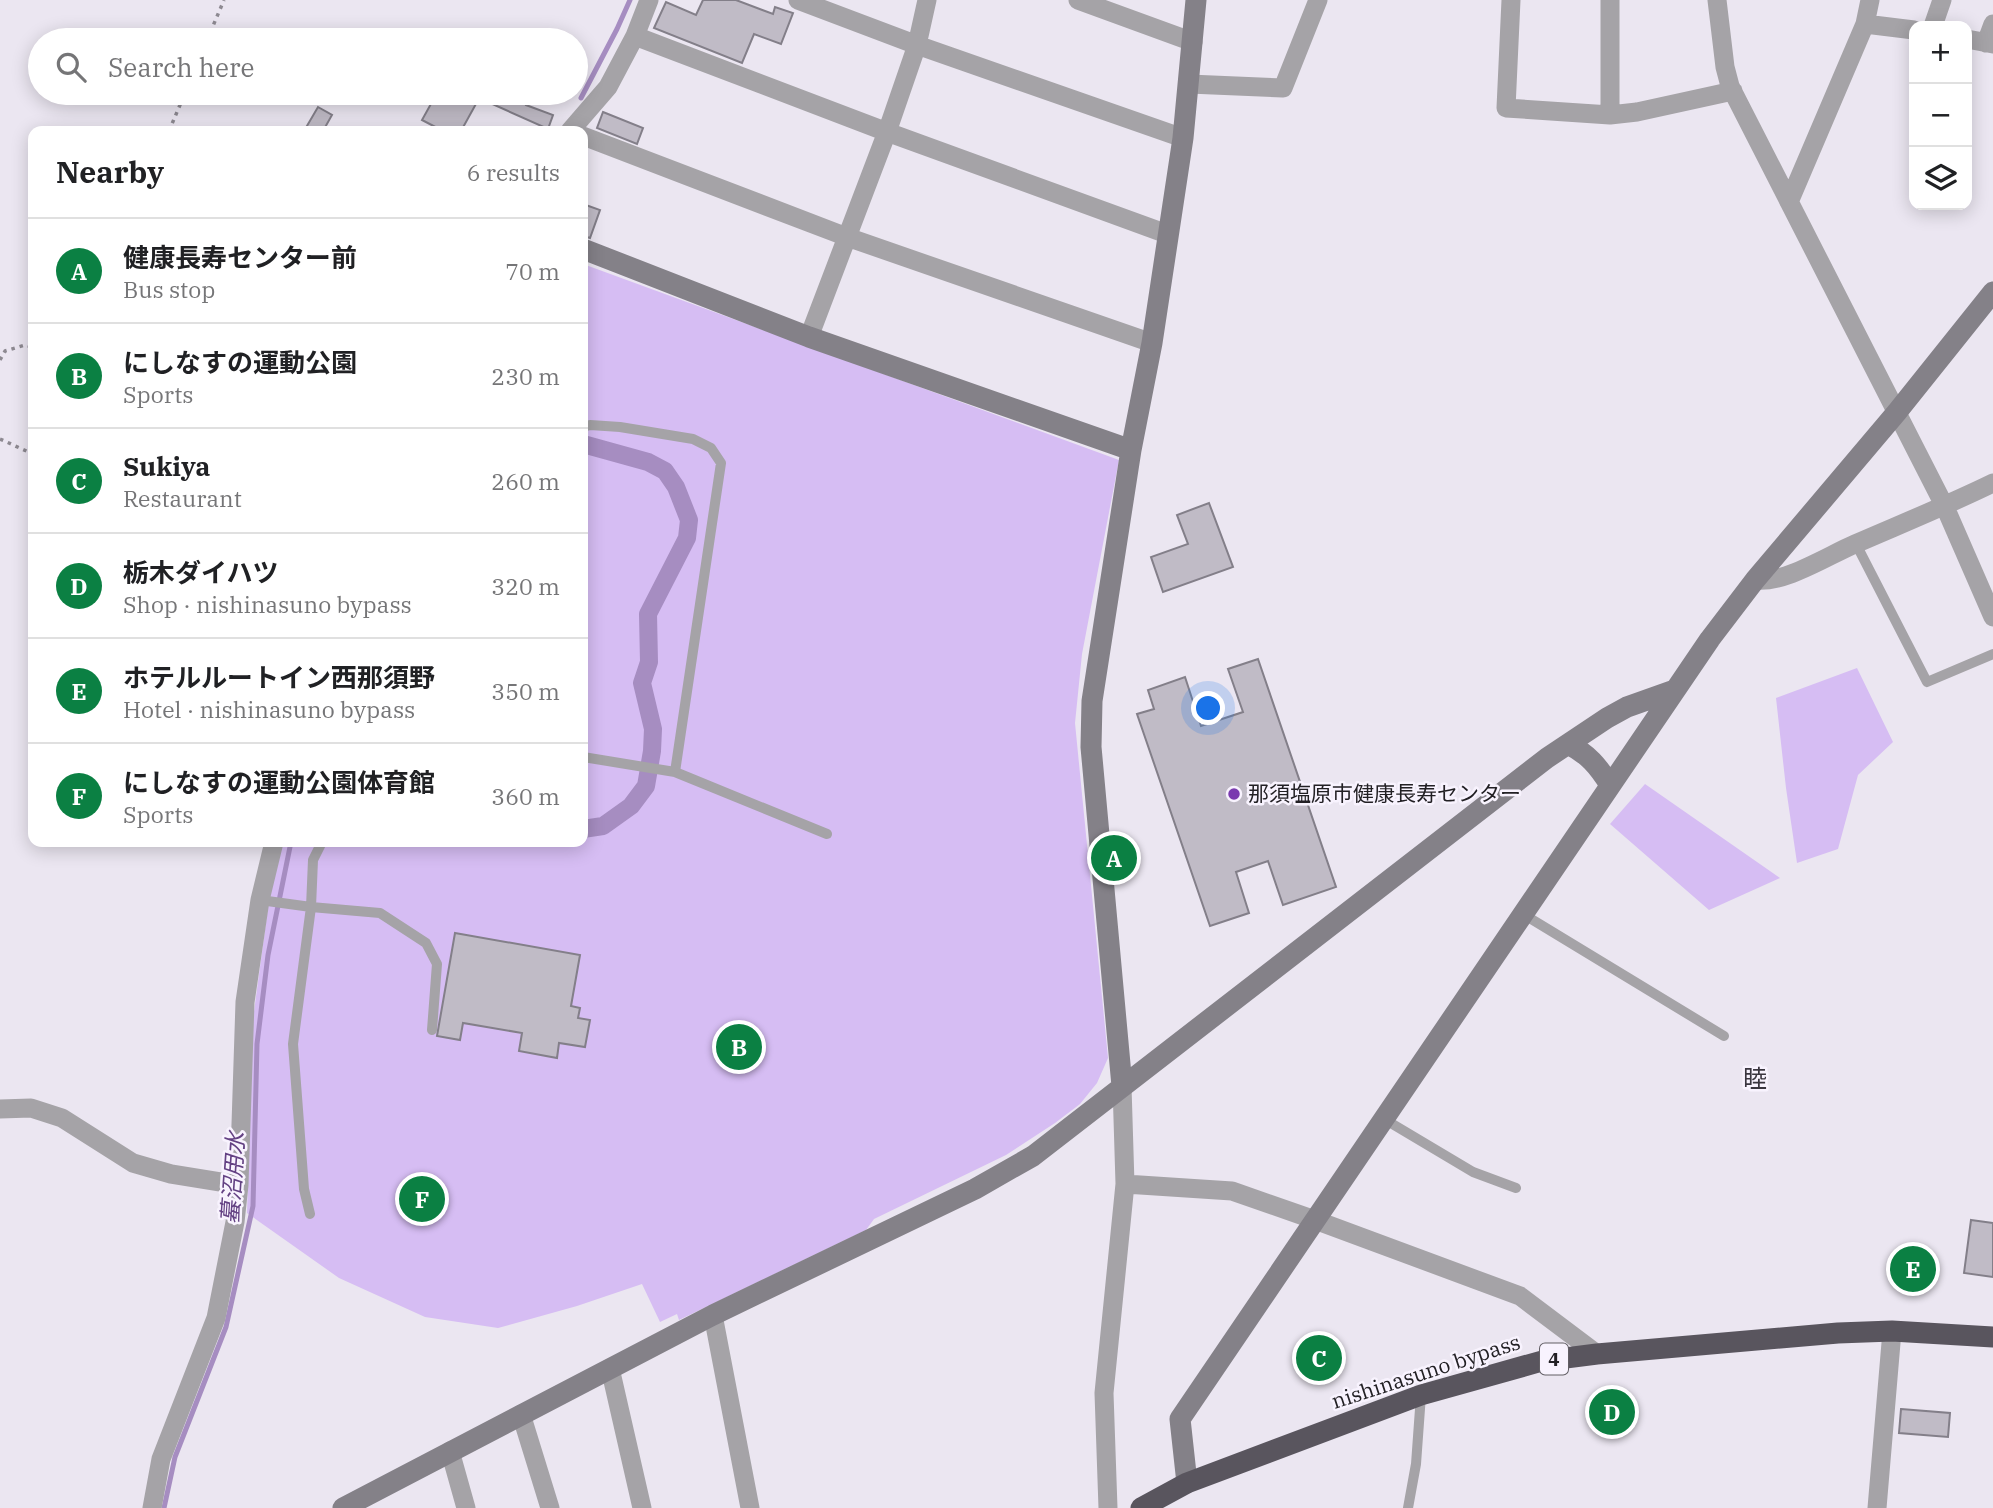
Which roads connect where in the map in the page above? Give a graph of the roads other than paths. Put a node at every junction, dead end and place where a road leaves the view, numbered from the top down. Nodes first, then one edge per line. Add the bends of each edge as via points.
1 (649, 0) edge
2 (798, 0) edge
3 (927, 0) edge
4 (1078, 0) edge
5 (1196, 0) edge
6 (1318, 0) edge
7 (1511, 0) edge
8 (1610, 0) edge
9 (1717, 0) edge
10 (1870, 0) edge
11 (1942, 0) edge
12 (1935, 21) edge
13 (1865, 24) junction
14 (1993, 24) edge
15 (1909, 29) edge
16 (635, 36) junction
17 (1193, 42) junction
18 (1982, 42) edge
19 (917, 45) junction
20 (1188, 84) junction
21 (1732, 91) junction
22 (1610, 115) junction
23 (575, 126) edge
24 (887, 132) junction
25 (588, 138) edge
26 (1183, 138) junction
27 (1789, 202) junction
28 (1167, 234) junction
29 (847, 237) junction
30 (588, 251) edge
31 (1993, 292) edge
32 (809, 337) junction
33 (1152, 342) junction
34 (1897, 412) junction
35 (588, 426) edge
36 (1131, 450) junction
37 (1993, 483) edge
38 (1945, 507) junction
39 (1856, 544) junction
40 (1755, 580) junction
41 (1993, 617) edge
42 (1993, 654) edge
43 (1672, 691) junction
44 (1568, 744) junction
45 (588, 758) edge
46 (675, 772) junction
47 (1610, 785) junction
48 (827, 834) dead end
49 (273, 847) edge
50 (320, 847) edge
51 (260, 900) junction
52 (311, 907) junction
53 (1523, 914) junction
54 (432, 1030) dead end
55 (1724, 1037) dead end
56 (1122, 1086) junction
57 (0, 1109) edge
58 (1384, 1119) junction
59 (1125, 1184) junction
60 (239, 1185) junction
61 (1516, 1188) dead end
62 (310, 1214) dead end
63 (1315, 1220) junction
64 (713, 1315) junction
65 (1892, 1331) junction
66 (1993, 1337) edge
67 (1597, 1354) junction
68 (610, 1368) junction
69 (1421, 1395) junction
70 (521, 1414) junction
71 (450, 1451) junction
72 (1187, 1483) junction
73 (152, 1508) edge
74 (343, 1508) edge
75 (466, 1508) edge
76 (550, 1508) edge
77 (642, 1508) edge
78 (750, 1508) edge
79 (1108, 1508) edge
80 (1141, 1508) edge
81 (1408, 1508) edge
82 (1877, 1508) edge

1 - 16 street
2 - 19 street
3 - 19 street
4 - 17 street
5 - 17 street
6 - 20 street via 1283,88
7 - 22 street via 1506,108
8 - 22 street
9 - 21 street
10 - 13 street
11 - 12 street
13 - 15 street
13 - 27 street
14 - 18 street
16 - 23 street via 608,87
16 - 24 street
17 - 20 street
19 - 24 street
19 - 26 street
20 - 26 street
21 - 22 street
21 - 27 street
24 - 28 street
24 - 29 street
25 - 29 street
26 - 28 street
27 - 34 street
28 - 33 street
29 - 32 street
29 - 33 street
30 - 32 street
31 - 34 street
32 - 36 street
33 - 36 street
34 - 38 street
34 - 40 street
35 - 46 lane via 693,439 711,448 721,463
36 - 56 street via 1092,701 1091,747
37 - 38 street
38 - 39 street
38 - 41 street
39 - 40 street via 1782,578
39 - 42 lane via 1927,682
40 - 43 street
43 - 44 street via 1627,707
43 - 47 street
44 - 47 street via 1591,758
44 - 56 street
45 - 46 lane
46 - 48 lane
47 - 53 street
49 - 51 street
50 - 52 lane via 313,860
51 - 52 lane
51 - 60 street via 245,1002
52 - 54 lane via 380,914 426,943 437,964
52 - 62 lane via 293,1044
53 - 55 lane
53 - 58 street
56 - 59 street
56 - 64 street via 1009,1171
57 - 60 street via 31,1108 62,1118 133,1163
58 - 61 lane via 1473,1172
58 - 63 street
59 - 63 street via 1232,1191
59 - 79 street via 1104,1393
60 - 73 street via 216,1318 161,1459
63 - 67 street via 1520,1296
63 - 72 street via 1180,1419
64 - 68 street
64 - 78 street
65 - 66 highway, nishinasuno bypass / 4
65 - 67 highway, nishinasuno bypass / 4
65 - 82 street
67 - 69 highway, nishinasuno bypass / 4 via 1542,1361
68 - 70 street
68 - 77 street
69 - 72 highway, nishinasuno bypass / 4
69 - 81 lane
70 - 71 street
70 - 76 street
71 - 74 street
71 - 75 street
72 - 80 highway, nishinasuno bypass / 4

